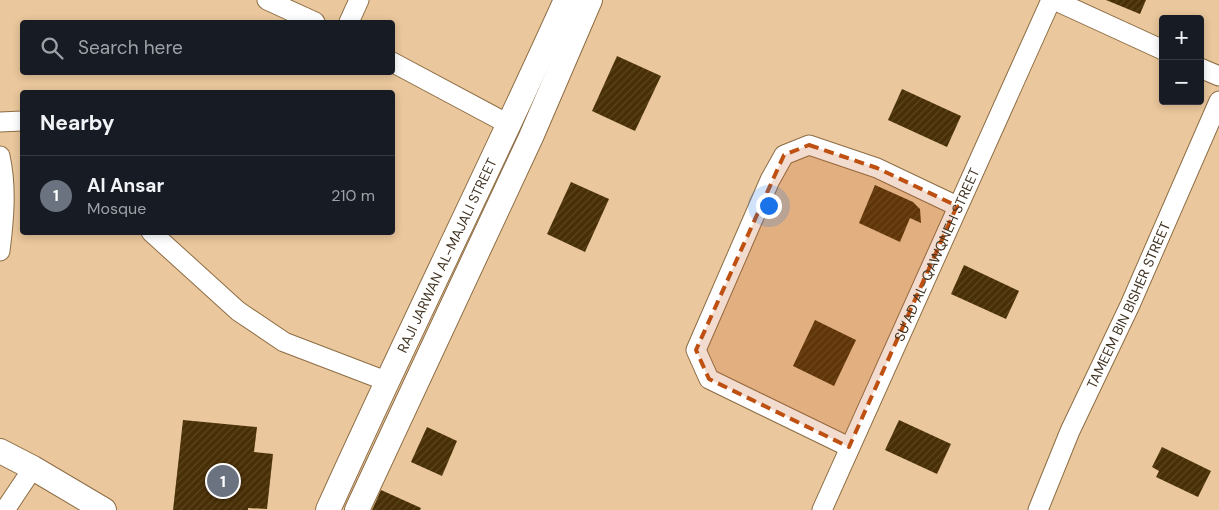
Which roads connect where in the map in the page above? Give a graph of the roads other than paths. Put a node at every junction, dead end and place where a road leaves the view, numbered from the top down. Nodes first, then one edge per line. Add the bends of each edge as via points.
1 (266, 0) edge
2 (359, 0) edge
3 (566, 0) edge
4 (590, 0) edge
5 (1052, 0) edge
6 (311, 20) edge
7 (350, 20) edge
8 (1159, 48) edge
9 (395, 64) edge
10 (1204, 70) edge
11 (1219, 76) edge
12 (1219, 101) edge
13 (20, 120) edge
14 (0, 122) edge
15 (510, 125) junction
16 (531, 137) junction
17 (0, 156) edge
18 (957, 206) junction
19 (153, 235) edge
20 (0, 251) edge
21 (416, 318) junction
22 (440, 330) junction
23 (386, 381) junction
24 (849, 447) junction
25 (0, 451) edge
26 (34, 468) junction
27 (5, 510) edge
28 (104, 510) edge
29 (328, 510) edge
30 (357, 510) edge
31 (822, 510) edge
32 (1038, 510) edge

1 - 6 street
2 - 7 street
3 - 15 street, RAJI JARWAN AL-MAJALI STREET
4 - 16 street, RAJI JARWAN AL-MAJALI STREET
5 - 8 street
5 - 18 street, SU‘AD AL-QAWQNEH STREET
9 - 15 street
10 - 11 street
12 - 32 street, TAMEEM BIN BISHER STREET via 1130,305 1074,422
13 - 14 street
15 - 16 street
15 - 21 street, RAJI JARWAN AL-MAJALI STREET
16 - 22 street, RAJI JARWAN AL-MAJALI STREET
17 - 20 street via 5,212
18 - 24 street, SU‘AD AL-QAWQNEH STREET
18 - 24 street via 876,168 809,145 784,155 770,180 696,350 709,378
19 - 23 street via 238,311 284,342
21 - 22 street
21 - 23 street, RAJI JARWAN AL-MAJALI STREET
22 - 30 street, RAJI JARWAN AL-MAJALI STREET
23 - 29 street, RAJI JARWAN AL-MAJALI STREET
24 - 31 street, SU‘AD AL-QAWQNEH STREET
25 - 26 street
26 - 27 street
26 - 28 street

